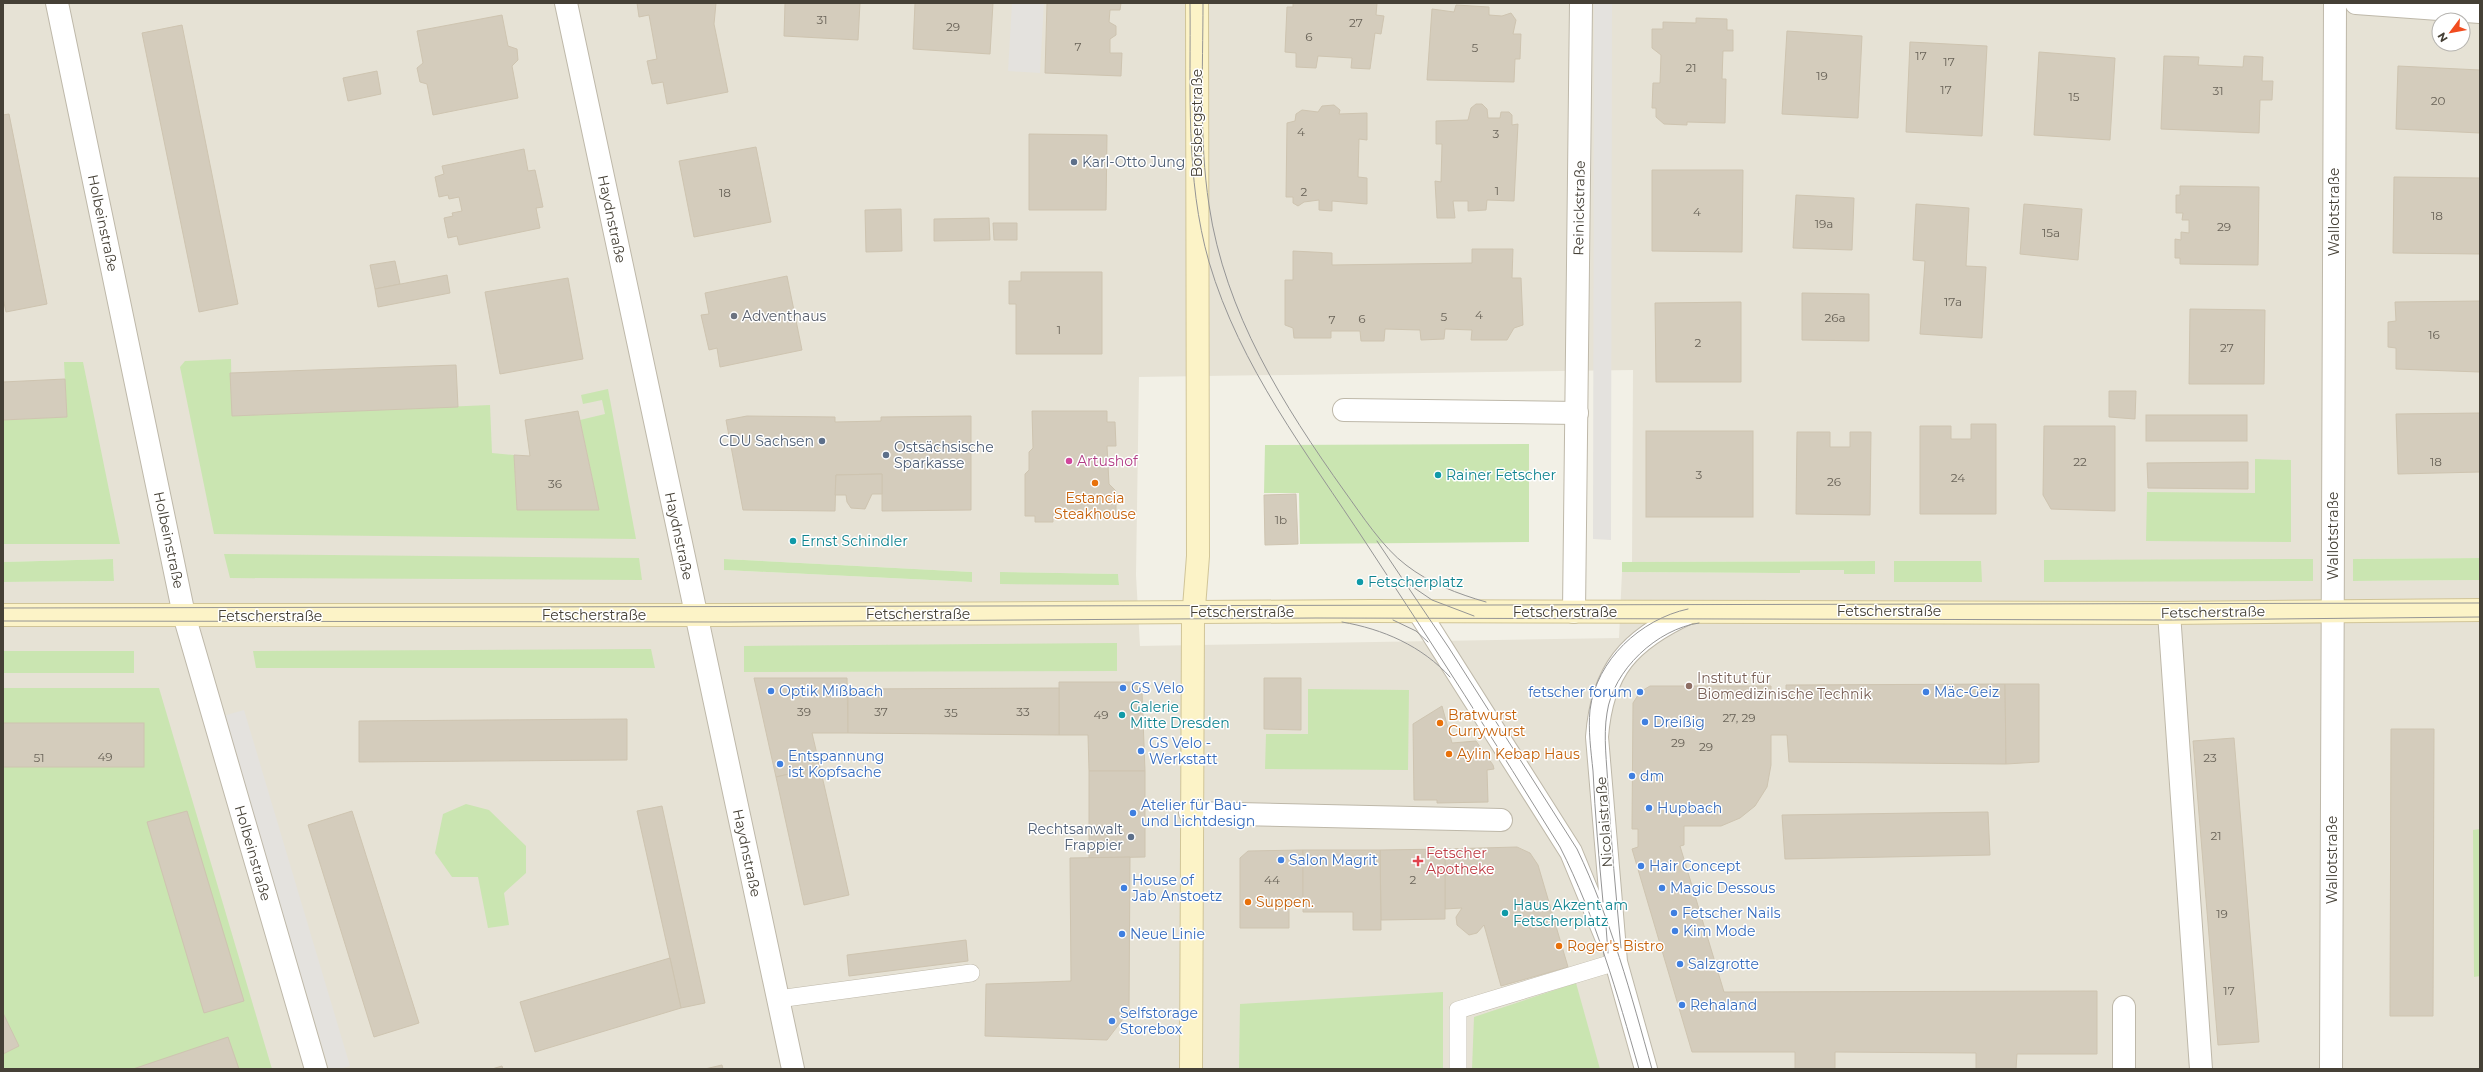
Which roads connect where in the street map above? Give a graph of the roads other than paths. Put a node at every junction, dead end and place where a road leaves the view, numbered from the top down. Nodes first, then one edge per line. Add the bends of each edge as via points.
1 (57, 3) edge
2 (566, 3) edge
3 (1196, 3) edge
4 (1581, 3) edge
5 (2335, 3) edge
6 (2356, 3) edge
7 (2480, 12) edge
8 (1344, 410) dead end
9 (1577, 413) junction
10 (2333, 610) junction
11 (2480, 610) edge
12 (1193, 612) junction
13 (1418, 612) junction
14 (1574, 612) junction
15 (1690, 612) junction
16 (2169, 612) junction
17 (695, 614) junction
18 (3, 615) edge
19 (184, 615) junction
20 (1190, 813) junction
21 (1501, 820) dead end
22 (1616, 962) junction
23 (971, 973) dead end
24 (778, 999) junction
25 (2124, 1007) dead end
26 (316, 1069) edge
27 (793, 1069) edge
28 (1191, 1069) edge
29 (1458, 1069) edge
30 (1646, 1069) edge
31 (2124, 1069) edge
32 (2201, 1069) edge
33 (2331, 1069) edge

1 - 19 street, Holbeinstraße
2 - 17 street, Haydnstraße
3 - 12 main road, Borsbergstraße via 1198,556
4 - 9 street, Reinickstraße
5 - 10 street, Wallotstraße
6 - 7 street
8 - 9 street
9 - 14 street
10 - 11 main road, Fetscherstraße
10 - 16 main road, Fetscherstraße
10 - 33 street, Wallotstraße
12 - 13 main road, Fetscherstraße
12 - 17 main road, Fetscherstraße
12 - 20 main road, Borsbergstraße
13 - 14 main road, Fetscherstraße
13 - 22 street via 1571,852
14 - 15 main road, Fetscherstraße
15 - 16 main road, Fetscherstraße
15 - 22 street, Nicolaistraße via 1657,630 1630,650 1606,686 1599,710 1597,738
16 - 32 street
17 - 19 main road, Fetscherstraße
17 - 24 street, Haydnstraße
18 - 19 main road, Fetscherstraße
19 - 26 street, Holbeinstraße
20 - 21 street
20 - 28 main road, Borsbergstraße
22 - 29 lane via 1458,1010
22 - 30 street, Nicolaistraße
23 - 24 lane
24 - 27 street, Haydnstraße
25 - 31 street

